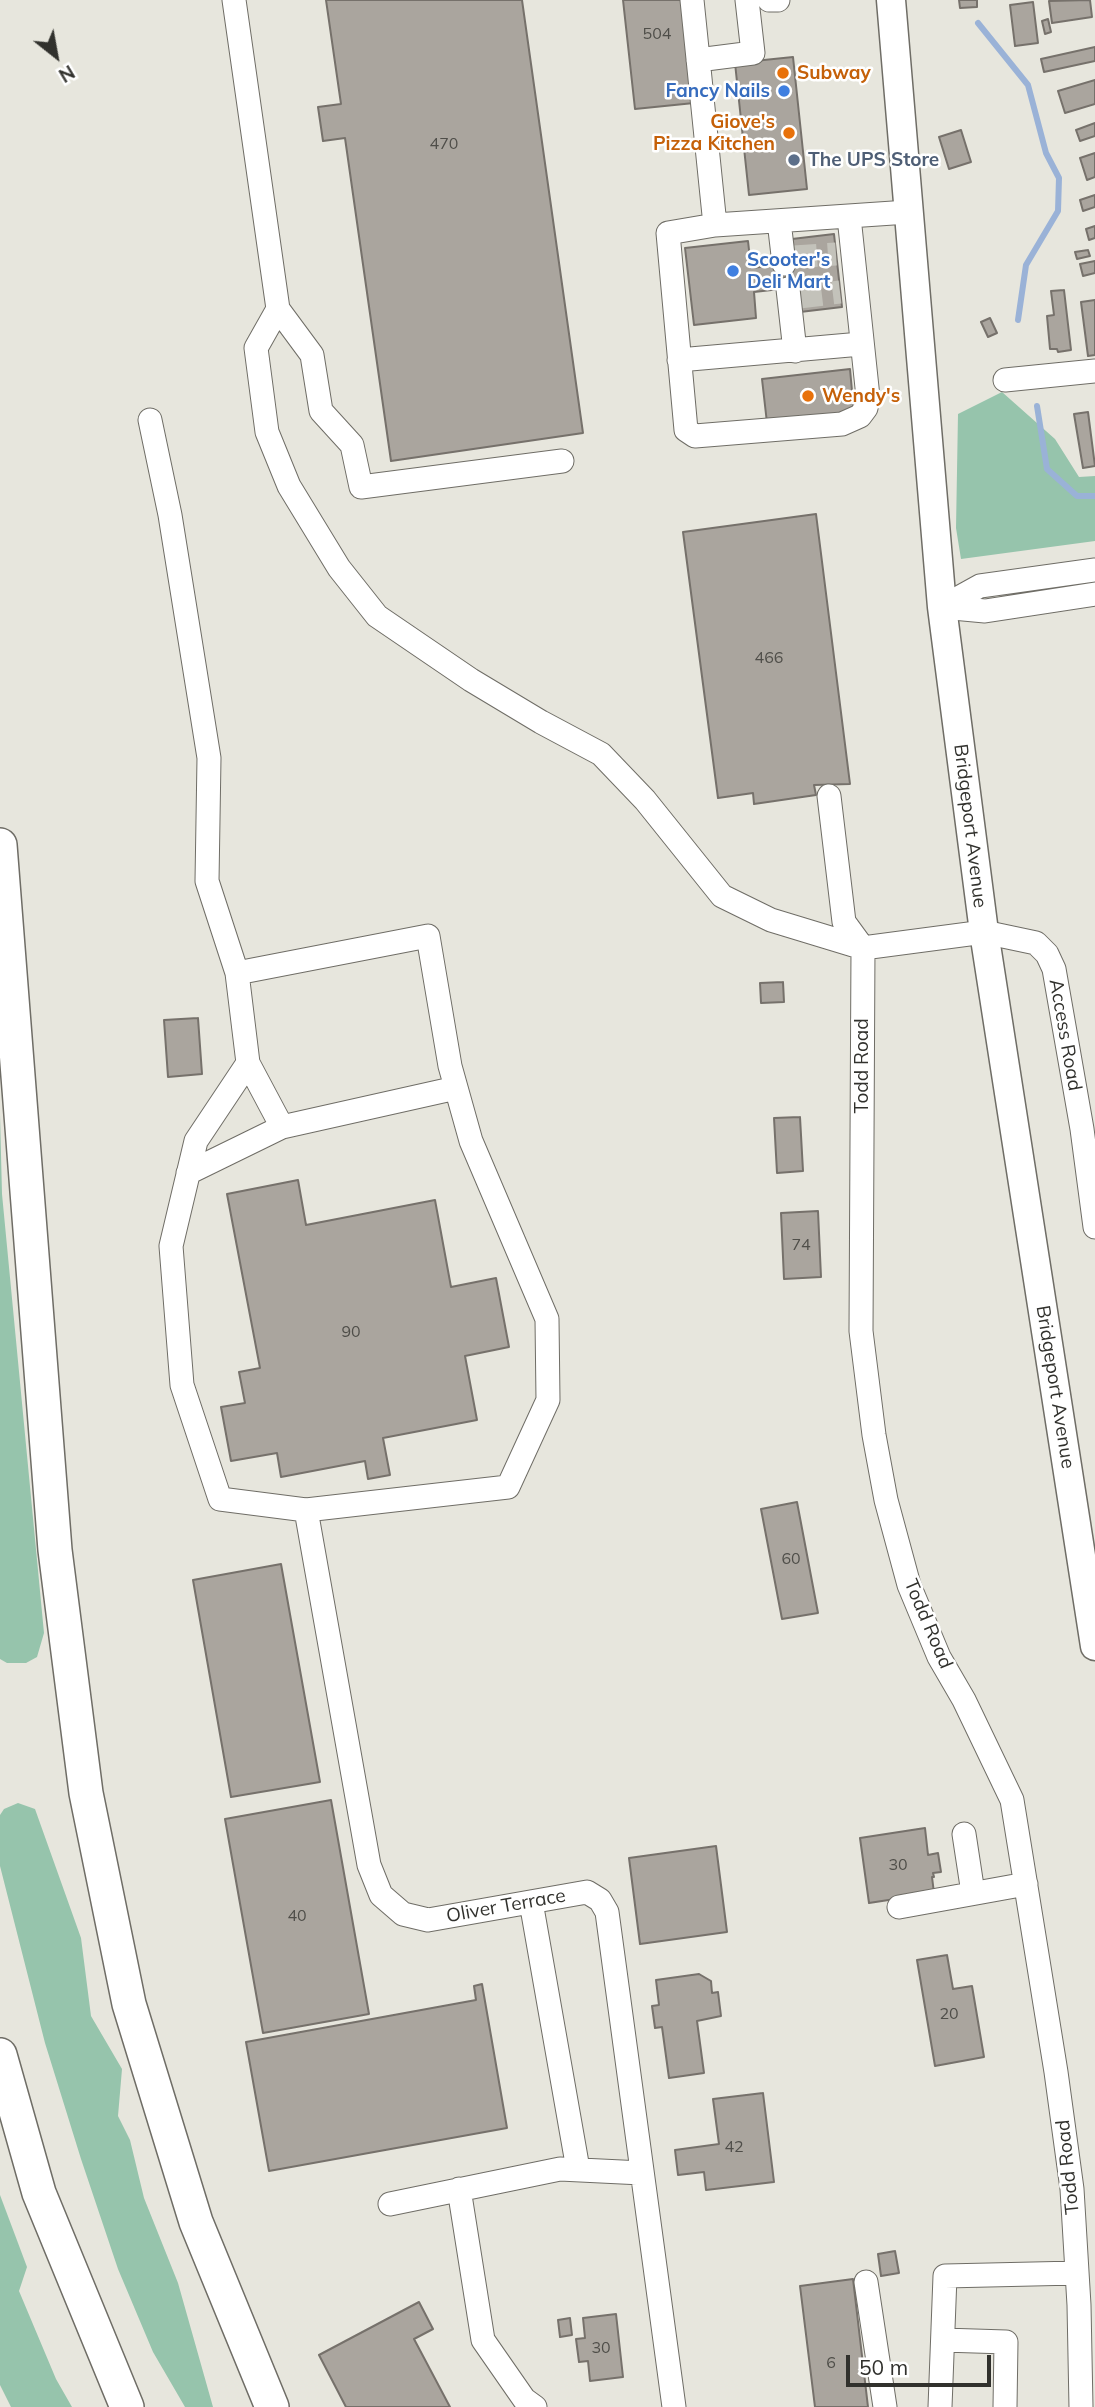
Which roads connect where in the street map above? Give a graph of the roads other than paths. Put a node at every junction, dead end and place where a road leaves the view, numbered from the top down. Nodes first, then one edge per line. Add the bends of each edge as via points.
1 (234, 0) edge
2 (692, 0) edge
3 (747, 0) edge
4 (769, 0) edge
5 (778, 0) edge
6 (891, 0) edge
7 (698, 60) junction
8 (908, 212) junction
9 (849, 217) junction
10 (769, 222) junction
11 (715, 225) junction
12 (787, 260) dead end
13 (792, 294) dead end
14 (278, 309) junction
15 (676, 333) junction
16 (861, 344) junction
17 (795, 351) junction
18 (679, 360) junction
19 (1095, 371) edge
20 (1005, 380) dead end
21 (150, 420) dead end
22 (562, 461) dead end
23 (1095, 570) edge
24 (1095, 594) edge
25 (942, 607) junction
26 (829, 796) dead end
27 (0, 845) edge
28 (984, 932) junction
29 (863, 948) junction
30 (237, 973) junction
31 (248, 1063) junction
32 (456, 1088) junction
33 (282, 1127) junction
34 (1088, 1128) edge
35 (188, 1173) junction
36 (1095, 1224) edge
37 (306, 1510) junction
38 (1095, 1646) edge
39 (964, 1834) dead end
40 (1026, 1884) junction
41 (974, 1893) junction
42 (531, 1902) junction
43 (899, 1907) dead end
44 (0, 2055) edge
45 (578, 2169) junction
46 (642, 2173) junction
47 (459, 2189) junction
48 (390, 2204) dead end
49 (1077, 2273) junction
50 (866, 2282) dead end
51 (943, 2340) junction
52 (127, 2407) edge
53 (272, 2407) edge
54 (535, 2407) edge
55 (674, 2407) edge
56 (885, 2407) edge
57 (940, 2407) edge
58 (1005, 2407) edge
59 (1081, 2407) edge

1 - 14 street
2 - 7 street
3 - 7 street via 753,53
4 - 5 street
6 - 8 main road, Bridgeport Avenue
7 - 11 street
8 - 9 street
8 - 25 main road, Bridgeport Avenue
9 - 10 street
9 - 16 street via 844,253
10 - 11 street
10 - 12 street
10 - 15 street via 747,235 683,243 688,319
11 - 15 street via 668,233
13 - 17 street
14 - 22 street via 312,355 321,411 352,445 360,487
14 - 29 street via 256,348 267,432 289,486 339,568 377,615 471,680 601,754 645,800 722,897 771,920
15 - 18 street
16 - 17 street
16 - 18 street via 866,408 842,424 695,436 686,430
17 - 18 street
19 - 20 street
21 - 30 street via 209,758 207,881
23 - 25 street via 980,586
24 - 25 street via 985,611
25 - 28 main road, Bridgeport Avenue
26 - 29 street via 844,922
27 - 53 highway via 55,1550 86,1793 133,2017 196,2222
28 - 29 street
28 - 34 street, Access Road via 1036,943 1047,954
28 - 38 main road, Bridgeport Avenue
29 - 40 street, Todd Road via 861,1331 874,1435 909,1584 939,1657 1012,1800
30 - 31 street
30 - 32 street via 428,936
31 - 33 street
31 - 35 street via 196,1141
32 - 33 street
32 - 37 street via 471,1141 547,1320 548,1400 508,1487
33 - 35 street
34 - 36 street, Access Road
35 - 37 street via 171,1246 182,1385 220,1499
37 - 42 street, Oliver Terrace via 369,1865 381,1895 404,1914 428,1920
39 - 41 street
40 - 41 street
40 - 49 street, Todd Road via 1072,2189
41 - 43 street
42 - 45 street
42 - 46 street, Oliver Terrace via 587,1892 600,1900 607,1912
44 - 52 highway via 39,2193
45 - 46 street
45 - 47 street
46 - 55 street, Oliver Terrace
47 - 48 street
47 - 54 street via 483,2340 524,2399
49 - 51 street via 945,2276
49 - 59 street, Todd Road
50 - 56 street
51 - 57 street
51 - 58 street via 1006,2342

